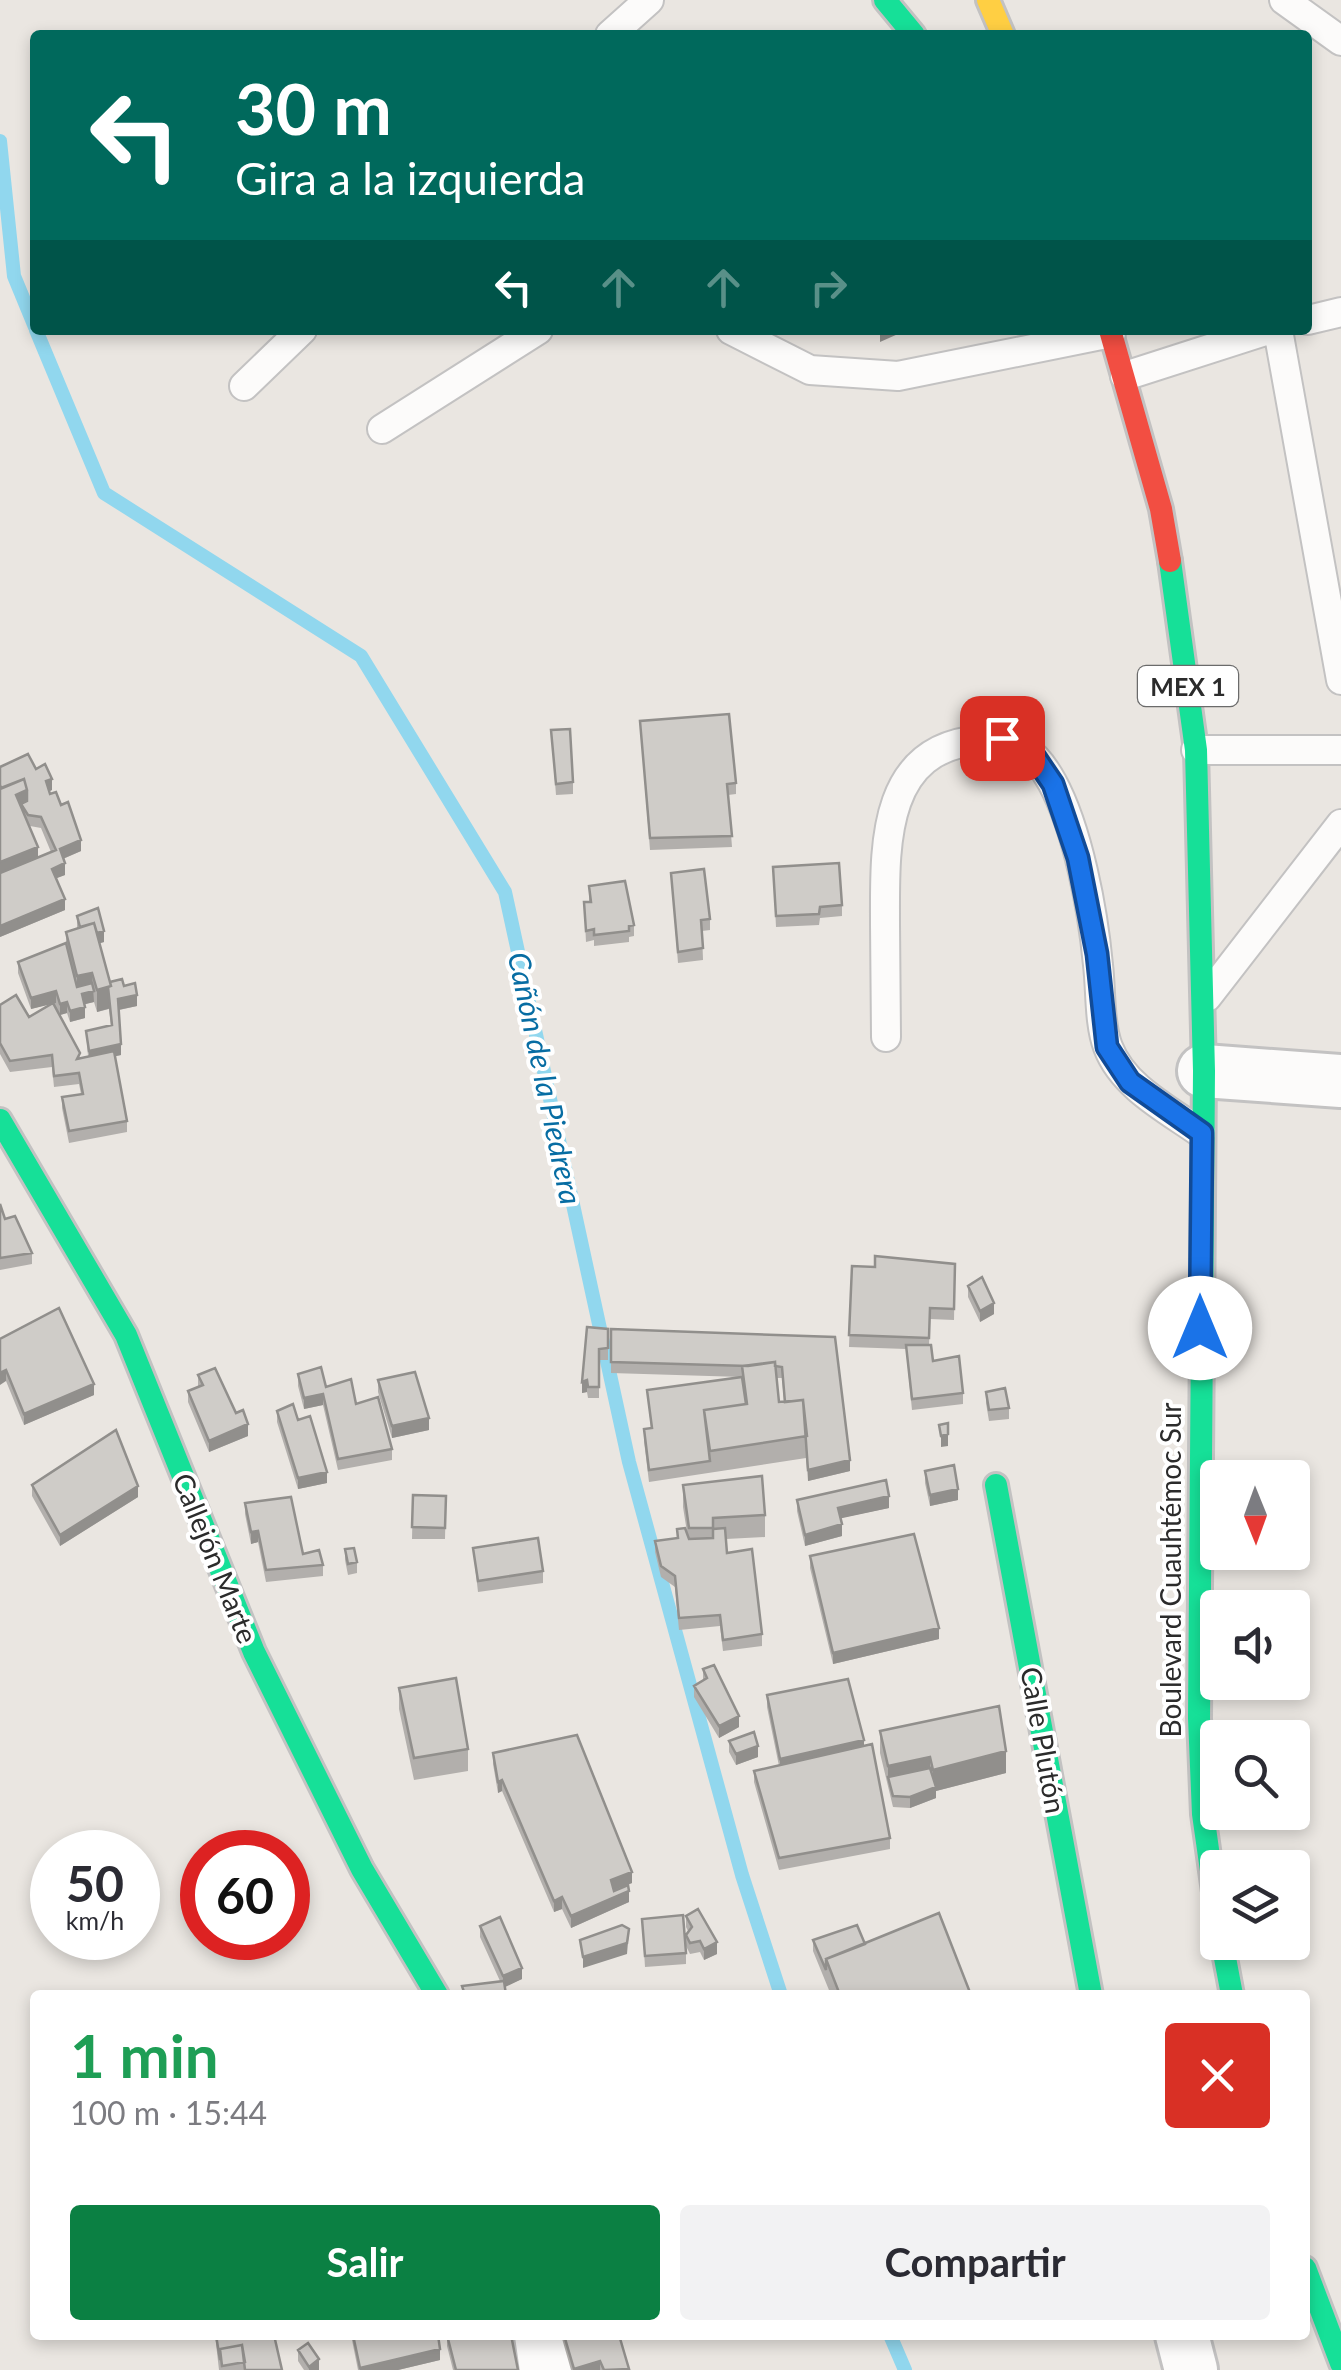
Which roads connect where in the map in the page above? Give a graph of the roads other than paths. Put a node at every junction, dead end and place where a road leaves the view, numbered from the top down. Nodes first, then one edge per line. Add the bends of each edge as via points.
1 (648, 0) edge
2 (885, 0) edge
3 (988, 0) edge
4 (1284, 0) edge
5 (615, 30) edge
6 (910, 30) edge
7 (1001, 30) edge
8 (1341, 40) edge
9 (1341, 312) edge
10 (1312, 319) edge
11 (297, 335) edge
12 (530, 335) edge
13 (741, 335) edge
14 (1096, 335) edge
15 (1111, 335) edge
16 (1252, 335) edge
17 (1279, 335) edge
18 (1125, 376) junction
19 (244, 386) dead end
20 (382, 429) dead end
21 (1341, 680) edge
22 (1196, 750) junction
23 (1341, 750) edge
24 (1341, 824) edge
25 (1203, 1002) junction
26 (886, 1037) dead end
27 (1204, 1072) junction
28 (1341, 1081) edge
29 (0, 1120) edge
30 (1202, 1133) junction
31 (996, 1485) dead end
32 (1208, 1850) edge
33 (1225, 1960) edge
34 (435, 1990) edge
35 (1090, 1990) edge
36 (1231, 1990) edge
37 (1310, 2281) edge
38 (542, 2340) edge
39 (1183, 2340) edge
40 (1341, 2363) edge
41 (546, 2370) edge
42 (1191, 2370) edge

1 - 5 lane
2 - 6 main road
3 - 7 main road
4 - 8 lane
9 - 10 lane
11 - 19 lane
12 - 20 lane
13 - 14 lane via 810,370 898,376
15 - 18 main road, Boulevard Cuauhtémoc Sur / MEX 1
16 - 18 lane
17 - 21 lane
18 - 22 main road, Boulevard Cuauhtémoc Sur / MEX 1 via 1160,508
22 - 23 lane
22 - 25 main road, Boulevard Cuauhtémoc Sur / MEX 1
24 - 25 lane
25 - 27 main road, Boulevard Cuauhtémoc Sur / MEX 1
26 - 30 lane via 885,835 905,780 932,754 966,741 1002,738 1030,750 1053,784 1078,858 1107,1047 1130,1082
27 - 28 street
27 - 30 main road, Boulevard Cuauhtémoc Sur / MEX 1
29 - 34 main road, Callejón Marte via 126,1335 254,1652 362,1869
30 - 32 main road, Boulevard Cuauhtémoc Sur / MEX 1 via 1198,1718
31 - 35 main road, Calle Plutón
33 - 36 main road
37 - 40 main road
38 - 41 street
39 - 42 street

